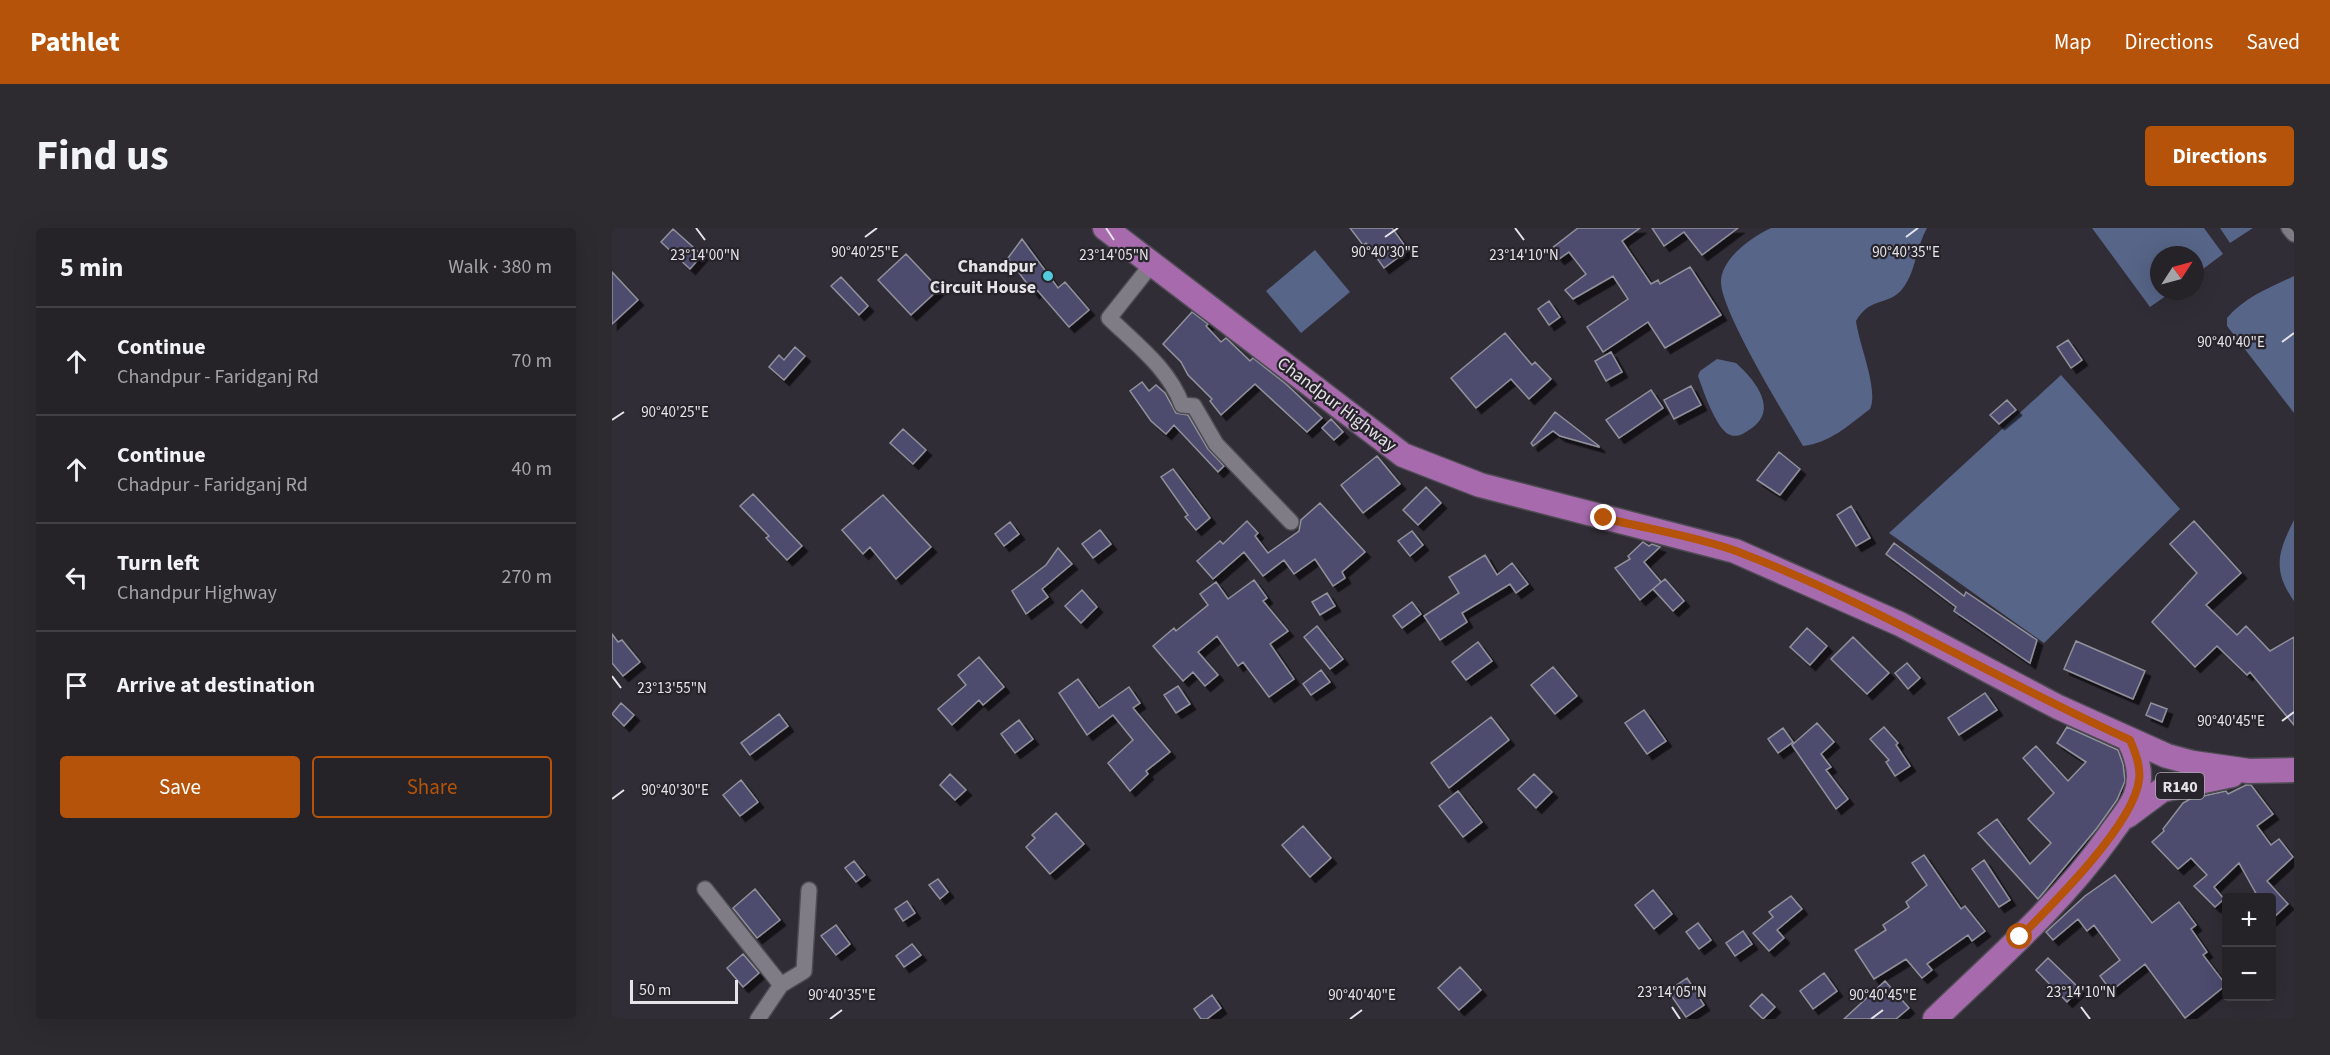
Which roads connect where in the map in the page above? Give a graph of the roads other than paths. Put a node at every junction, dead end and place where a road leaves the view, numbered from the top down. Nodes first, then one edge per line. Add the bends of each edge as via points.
1 (1105, 228) edge
2 (2289, 228) edge
3 (2294, 234) edge
4 (1152, 264) junction
5 (1291, 522) dead end
6 (2130, 740) junction
7 (2294, 770) edge
8 (2249, 771) junction
9 (2119, 821) junction
10 (705, 889) dead end
11 (809, 890) dead end
12 (781, 986) junction
13 (758, 1019) edge
14 (1935, 1019) edge

1 - 4 main road, Chandpur Highway
2 - 3 street
4 - 5 street via 1109,318 1154,361 1175,387 1182,405 1194,406 1216,444
4 - 6 main road, Chandpur Highway via 1403,455 1480,485 1735,551 1900,624
6 - 8 main road, R140 via 2193,763
6 - 9 main road, R140 via 2139,779 2135,798
7 - 8 main road, R140
8 - 9 main road, R140 via 2162,790
9 - 14 main road, R140 via 2066,891
10 - 12 street
11 - 12 street via 804,971
12 - 13 street

